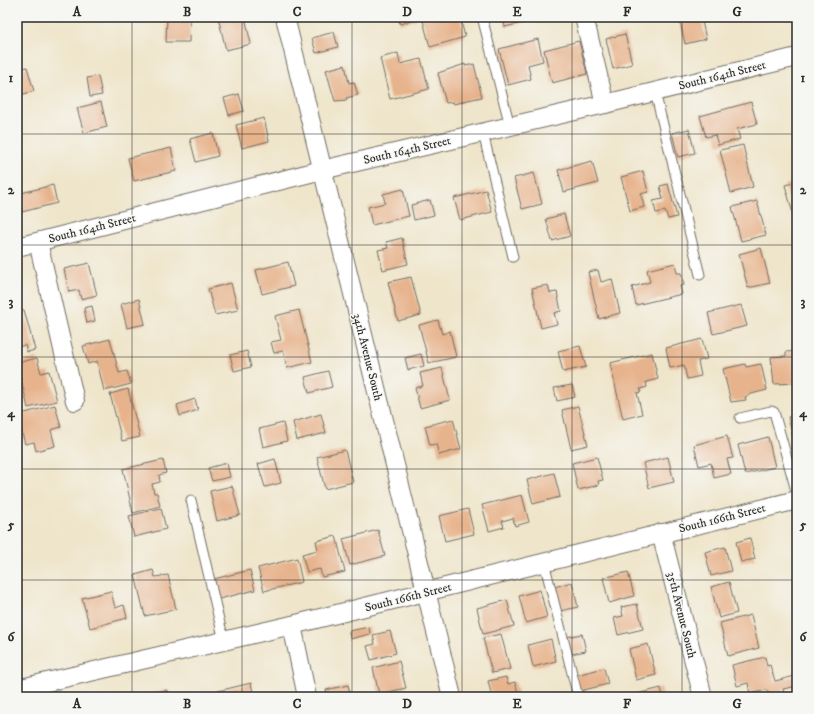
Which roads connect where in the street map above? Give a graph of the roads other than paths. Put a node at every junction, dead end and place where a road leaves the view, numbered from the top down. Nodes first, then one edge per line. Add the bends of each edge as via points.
1 (285, 17) edge
2 (482, 17) edge
3 (584, 17) edge
4 (797, 57) edge
5 (655, 92) junction
6 (605, 104) junction
7 (510, 126) junction
8 (483, 133) junction
9 (322, 170) junction
10 (38, 242) junction
11 (17, 247) edge
12 (513, 257) dead end
13 (700, 275) dead end
14 (75, 401) dead end
15 (740, 418) dead end
16 (797, 494) edge
17 (191, 500) dead end
18 (797, 500) edge
19 (661, 533) junction
20 (544, 562) junction
21 (426, 592) junction
22 (292, 626) junction
23 (224, 641) junction
24 (17, 689) edge
25 (307, 697) edge
26 (452, 697) edge
27 (578, 697) edge
28 (703, 697) edge

1 - 9 street, 34th Avenue South
2 - 7 lane
3 - 6 street
4 - 5 street, South 164th Street
5 - 6 street, South 164th Street
5 - 13 lane
6 - 7 street, South 164th Street
7 - 8 street, South 164th Street
8 - 9 street, South 164th Street
8 - 12 lane
9 - 10 street, South 164th Street
9 - 21 street, 34th Avenue South
10 - 11 street, South 164th Street
10 - 14 street
15 - 16 lane via 774,412
17 - 23 lane
18 - 19 street, South 166th Street
19 - 20 street, South 166th Street
19 - 28 street, 35th Avenue South
20 - 21 street, South 166th Street
20 - 27 lane
21 - 22 street, South 166th Street
21 - 26 street, 34th Avenue South
22 - 23 street, South 166th Street
22 - 25 street
23 - 24 street, South 166th Street

